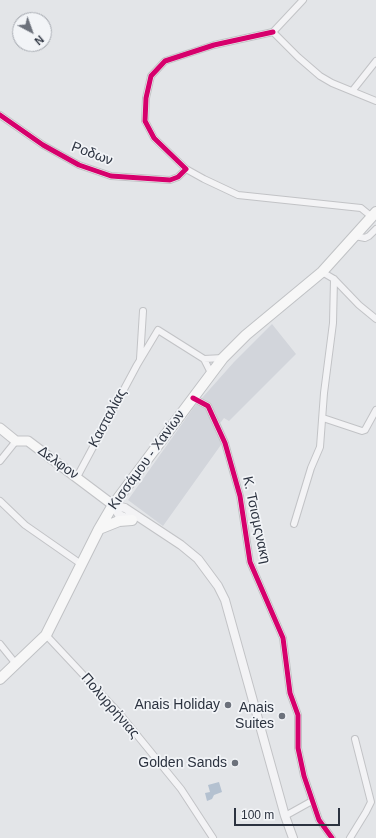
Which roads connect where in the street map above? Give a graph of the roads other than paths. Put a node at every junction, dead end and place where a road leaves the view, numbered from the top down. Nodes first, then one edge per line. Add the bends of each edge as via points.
1 (303, 0) edge
2 (273, 32) junction
3 (376, 61) edge
4 (353, 90) junction
5 (376, 101) edge
6 (0, 115) edge
7 (185, 169) junction
8 (374, 215) edge
9 (376, 229) edge
10 (354, 236) junction
11 (322, 272) junction
12 (334, 279) junction
13 (143, 311) dead end
14 (375, 316) edge
15 (222, 358) junction
16 (204, 359) junction
17 (140, 360) junction
18 (211, 373) junction
19 (193, 398) junction
20 (376, 410) edge
21 (323, 418) junction
22 (0, 428) edge
23 (14, 445) junction
24 (0, 461) edge
25 (77, 477) junction
26 (0, 501) edge
27 (113, 505) junction
28 (132, 520) junction
29 (294, 524) dead end
30 (153, 527) junction
31 (99, 529) junction
32 (81, 564) junction
33 (46, 635) junction
34 (0, 644) edge
35 (16, 664) junction
36 (0, 679) edge
37 (355, 739) dead end
38 (312, 801) junction
39 (285, 816) junction
40 (213, 838) edge
41 (293, 838) edge
42 (332, 838) edge
43 (350, 838) edge

1 - 2 street
2 - 4 street via 320,76
2 - 7 street via 176,57 165,61 151,76 146,98 145,121 154,138
3 - 4 street
4 - 5 street
6 - 7 street, Ροδων via 43,145 79,165 111,176 170,180 178,177
7 - 8 street via 238,195 361,208
8 - 10 main road, Κισσάμου - Χανίων
9 - 10 street via 365,238
10 - 11 main road, Κισσάμου - Χανίων
11 - 12 street
11 - 15 main road, Κισσάμου - Χανίων
12 - 14 street via 359,305
12 - 21 street via 333,323
13 - 17 street, Κασταλίας
15 - 16 street
15 - 18 main road, Κισσάμου - Χανίων
16 - 17 street, Κασταλίας via 158,330
16 - 18 street
17 - 25 street, Κασταλίας
18 - 19 main road, Κισσάμου - Χανίων
19 - 27 main road, Κισσάμου - Χανίων
19 - 38 street, Κ. Τσισμςνακη via 208,406 225,443 240,496 250,562 283,638 290,693 298,715 298,748
20 - 21 street via 362,431
21 - 29 street via 320,447
22 - 23 main road, Δελφον
23 - 24 street
23 - 25 main road, Δελφον via 28,441
25 - 27 main road, Δελφον
26 - 32 street via 25,525
27 - 28 street via 119,515
27 - 30 street via 125,508
27 - 31 main road, Κισσάμου - Χανίων
28 - 30 street
28 - 31 main road via 119,521
30 - 39 street via 198,559 222,593 244,663
31 - 32 main road, Κισσάμου - Χανίων
32 - 33 main road, Κισσάμου - Χανίων
33 - 35 main road, Κισσάμου - Χανίων
33 - 40 street, Πολυρρήνιας via 119,713 181,789
34 - 35 street
35 - 36 main road, Κισσάμου - Χανίων
37 - 43 street via 371,802
38 - 39 street
38 - 42 street, Κ. Τσισμςνακη via 319,820
39 - 41 street

